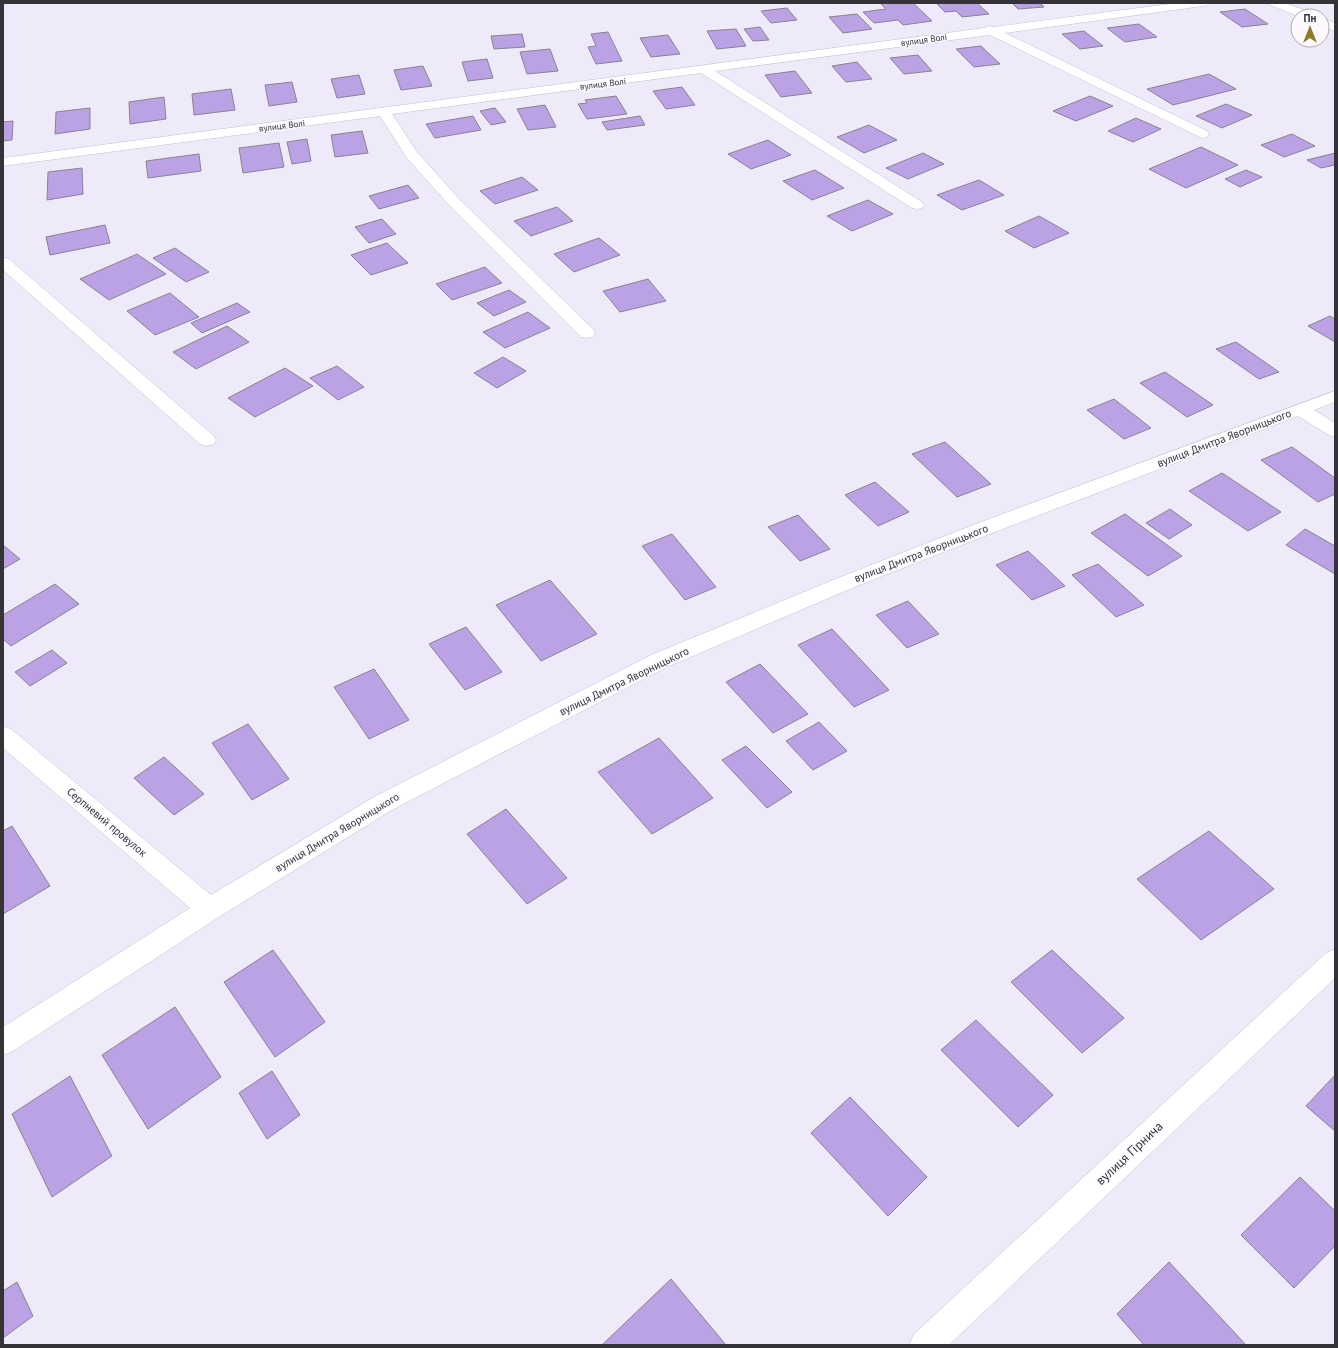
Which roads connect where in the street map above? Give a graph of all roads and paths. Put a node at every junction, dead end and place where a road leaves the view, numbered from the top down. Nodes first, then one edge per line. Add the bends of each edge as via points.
1 (1203, 3) edge
2 (1274, 3) edge
3 (1290, 9) edge
4 (989, 30) junction
5 (704, 70) junction
6 (384, 112) junction
7 (1202, 134) dead end
8 (3, 162) edge
9 (917, 205) dead end
10 (3, 262) edge
11 (587, 333) dead end
12 (1335, 396) edge
13 (1300, 410) junction
14 (1335, 431) edge
15 (207, 440) dead end
16 (3, 735) edge
17 (210, 909) junction
18 (1335, 961) edge
19 (3, 1042) edge
20 (925, 1345) edge

1 - 4 street, вулиця Волі
2 - 3 street
4 - 5 street, вулиця Волі
4 - 7 street
5 - 6 street, вулиця Волі
5 - 9 street
6 - 8 street, вулиця Волі
6 - 11 street via 412,155 455,203
10 - 15 street
12 - 13 street, вулиця Дмитра Яворницького
13 - 14 street
13 - 17 street, вулиця Дмитра Яворницького via 850,581 659,661 382,804
16 - 17 street, Серпневий провулок
17 - 19 street, вулиця Дмитра Яворницького
18 - 20 street, вулиця Гірнича

